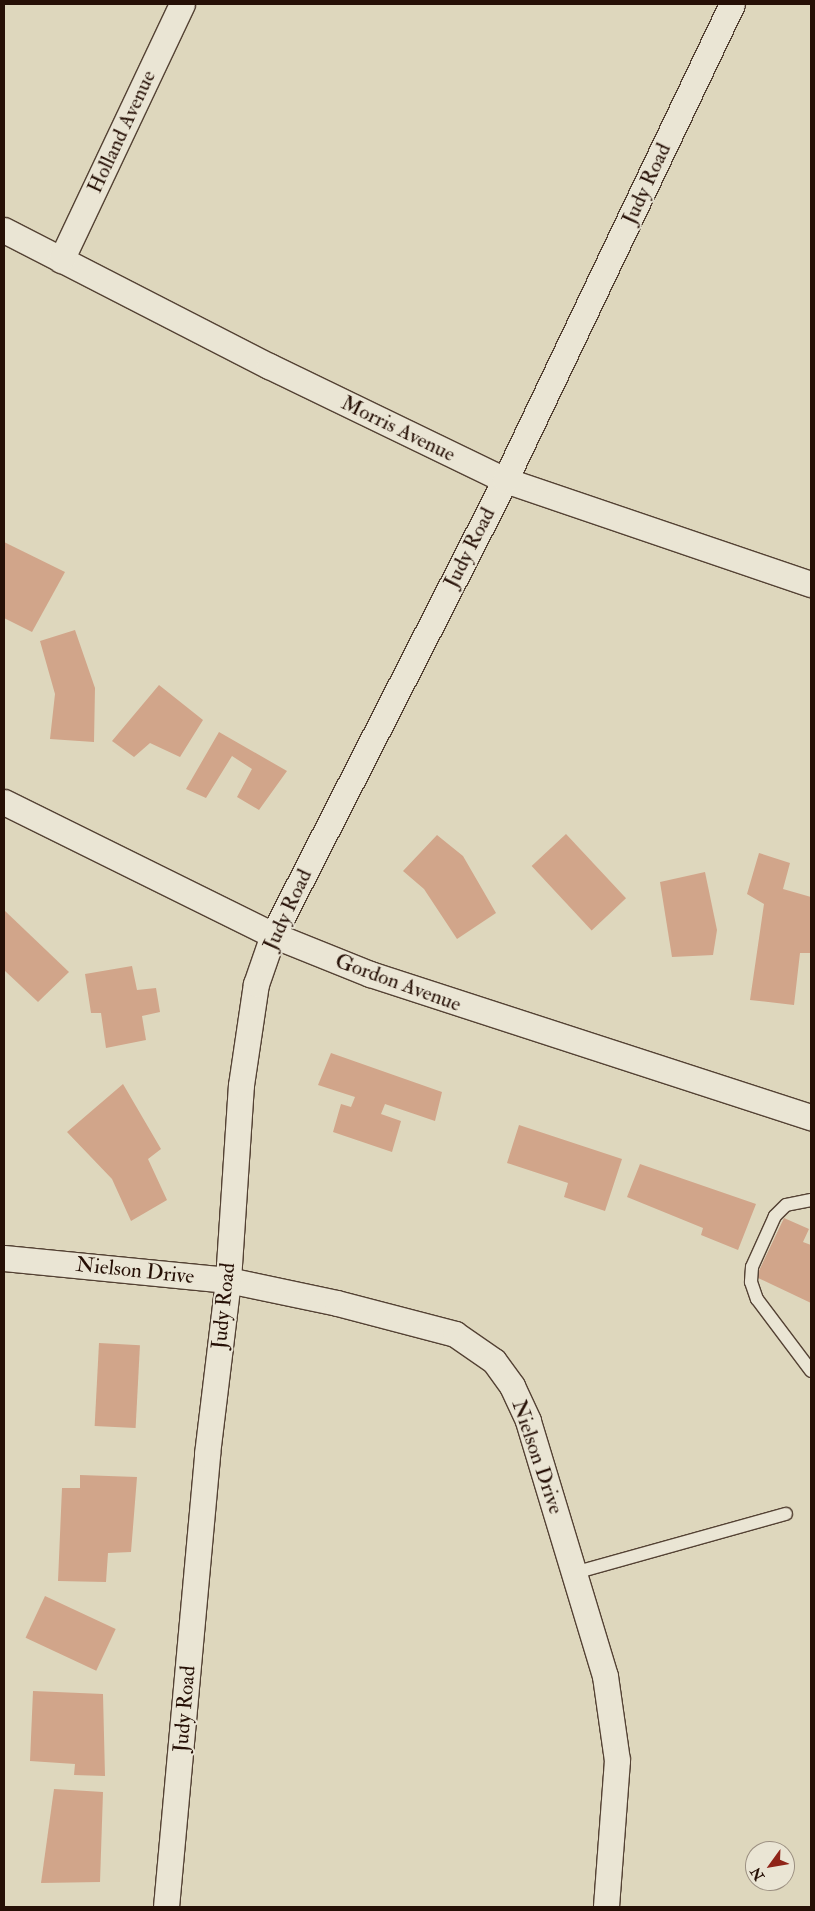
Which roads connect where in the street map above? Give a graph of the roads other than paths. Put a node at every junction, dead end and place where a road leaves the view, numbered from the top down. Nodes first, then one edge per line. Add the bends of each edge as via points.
1 (182, 4) edge
2 (732, 4) edge
3 (4, 230) edge
4 (61, 260) junction
5 (505, 480) junction
6 (811, 584) edge
7 (4, 802) edge
8 (273, 935) junction
9 (811, 1117) edge
10 (811, 1200) edge
11 (4, 1258) edge
12 (228, 1280) junction
13 (811, 1371) edge
14 (786, 1514) dead end
15 (574, 1572) junction
16 (166, 1907) edge
17 (606, 1907) edge

1 - 4 street, Holland Avenue
2 - 5 street, Judy Road
3 - 4 street, Morris Avenue
4 - 5 street, Morris Avenue
5 - 6 street, Morris Avenue
5 - 8 street, Judy Road
7 - 8 street, Gordon Avenue
8 - 9 street, Gordon Avenue via 469,1009
8 - 12 street, Judy Road via 256,984 247,1033
10 - 13 lane via 786,1205 774,1216 752,1266 751,1282 757,1299
11 - 12 street, Nielson Drive
12 - 15 street, Nielson Drive via 434,1327 455,1334 494,1361 512,1386 528,1422
12 - 16 street, Judy Road via 207,1454
14 - 15 lane
15 - 17 street, Nielson Drive via 605,1676 616,1750 616,1795

